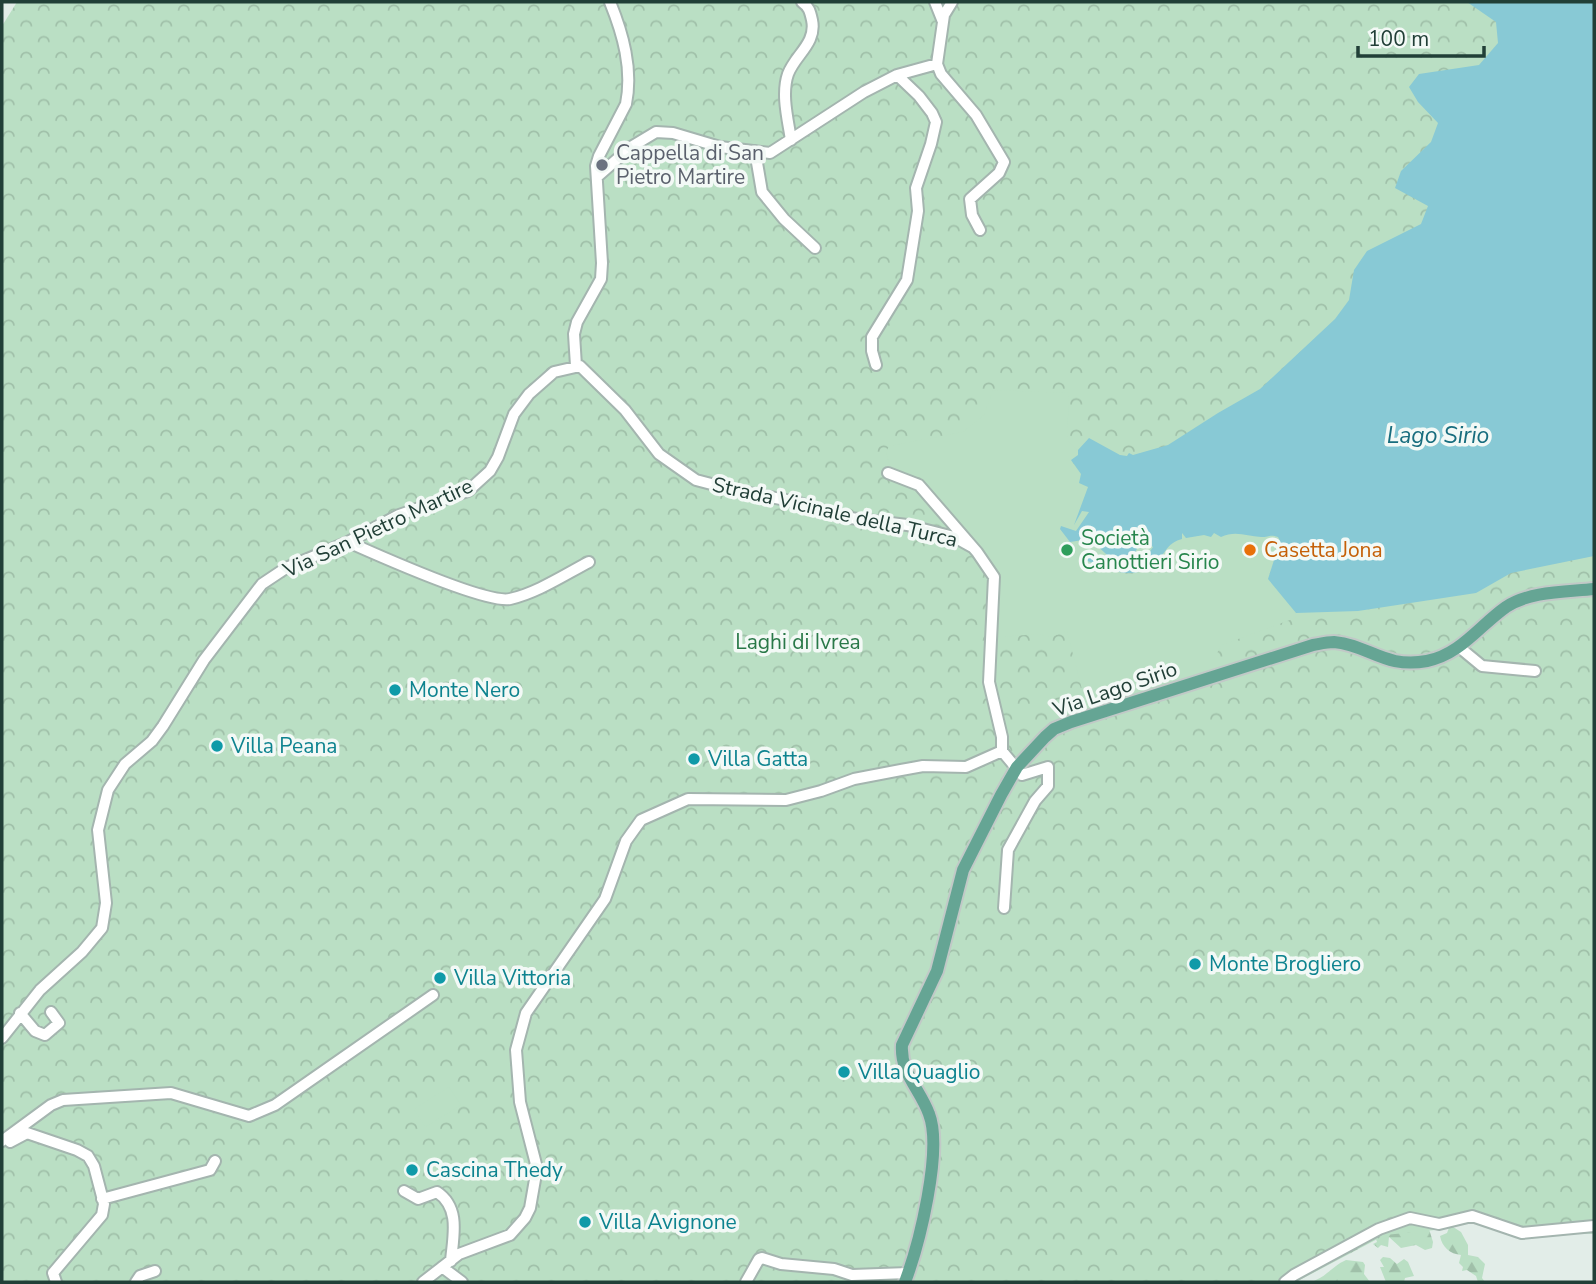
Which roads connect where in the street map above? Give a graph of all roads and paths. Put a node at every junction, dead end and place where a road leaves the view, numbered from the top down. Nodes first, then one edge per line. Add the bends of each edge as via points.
1 (610, 2) edge
2 (802, 2) edge
3 (935, 2) edge
4 (952, 2) edge
5 (943, 22) junction
6 (937, 64) junction
7 (897, 75) junction
8 (791, 140) junction
9 (755, 151) junction
10 (598, 176) junction
11 (980, 230) dead end
12 (815, 248) dead end
13 (876, 365) dead end
14 (576, 366) junction
15 (888, 473) dead end
16 (348, 542) junction
17 (972, 547) junction
18 (589, 562) dead end
19 (1594, 589) edge
20 (1459, 647) junction
21 (1535, 671) dead end
22 (1002, 751) junction
23 (1017, 767) junction
24 (1003, 908) dead end
25 (433, 995) dead end
26 (51, 1012) dead end
27 (20, 1013) junction
28 (2, 1038) edge
29 (2, 1141) edge
30 (2, 1147) edge
31 (215, 1161) dead end
32 (404, 1191) dead end
33 (102, 1199) junction
34 (1594, 1226) edge
35 (447, 1264) junction
36 (155, 1271) dead end
37 (909, 1271) edge
38 (56, 1282) edge
39 (136, 1282) edge
40 (424, 1282) edge
41 (462, 1282) edge
42 (746, 1282) edge
43 (1285, 1282) edge

1 - 10 street via 628,62 628,95 597,159
2 - 8 street via 809,7 814,29 789,73 785,90
3 - 5 street
4 - 5 street
5 - 6 street
6 - 7 street
6 - 11 street via 1004,162 999,173 970,199
7 - 8 street via 846,102
7 - 13 street via 919,96 936,122 916,188 918,211 907,280 872,337
8 - 9 street via 770,153
9 - 10 street via 656,132
9 - 12 street via 762,192
10 - 14 street via 601,279 577,322
14 - 16 street, Via San Pietro Martire via 554,372 529,394 514,414 490,471 468,491 399,514
14 - 17 street, Strada Vicinale della Turca via 625,410 659,454 696,480 842,517 907,525 954,537
15 - 17 street via 919,485
16 - 18 street via 443,582 509,600
16 - 27 street, Via San Pietro Martire via 293,564 262,584 204,660 152,741 116,776 98,830 106,903 102,928
17 - 22 street via 995,580 989,682
19 - 20 main road, Via Lago Sirio via 1535,596 1507,606
20 - 21 street via 1482,666
20 - 23 main road, Via Lago Sirio via 1427,661 1393,662 1334,642 1313,645 1063,725
22 - 23 street
22 - 35 street via 966,767 901,769 786,800 688,799 641,820 626,841 605,899 526,1013 516,1050 520,1102 537,1168 530,1208 510,1235 460,1254
23 - 24 street via 1022,775 1048,767 1048,786 1008,850
23 - 37 main road, Via Lago Sirio via 963,870 937,971 902,1045 903,1066 925,1103 934,1135 932,1171
25 - 29 street via 253,1116 171,1093 63,1100
26 - 27 street via 59,1023 45,1035 35,1031
27 - 28 street, Via San Pietro Martire
30 - 33 street via 27,1133 77,1150 91,1160
31 - 33 street via 210,1170
32 - 35 street via 416,1199 437,1192 448,1203 455,1224
33 - 38 street via 101,1219 53,1273
34 - 43 street via 1522,1233 1472,1216 1439,1224 1405,1218
35 - 40 street
35 - 41 street
36 - 39 street
37 - 42 street via 852,1275 762,1258

